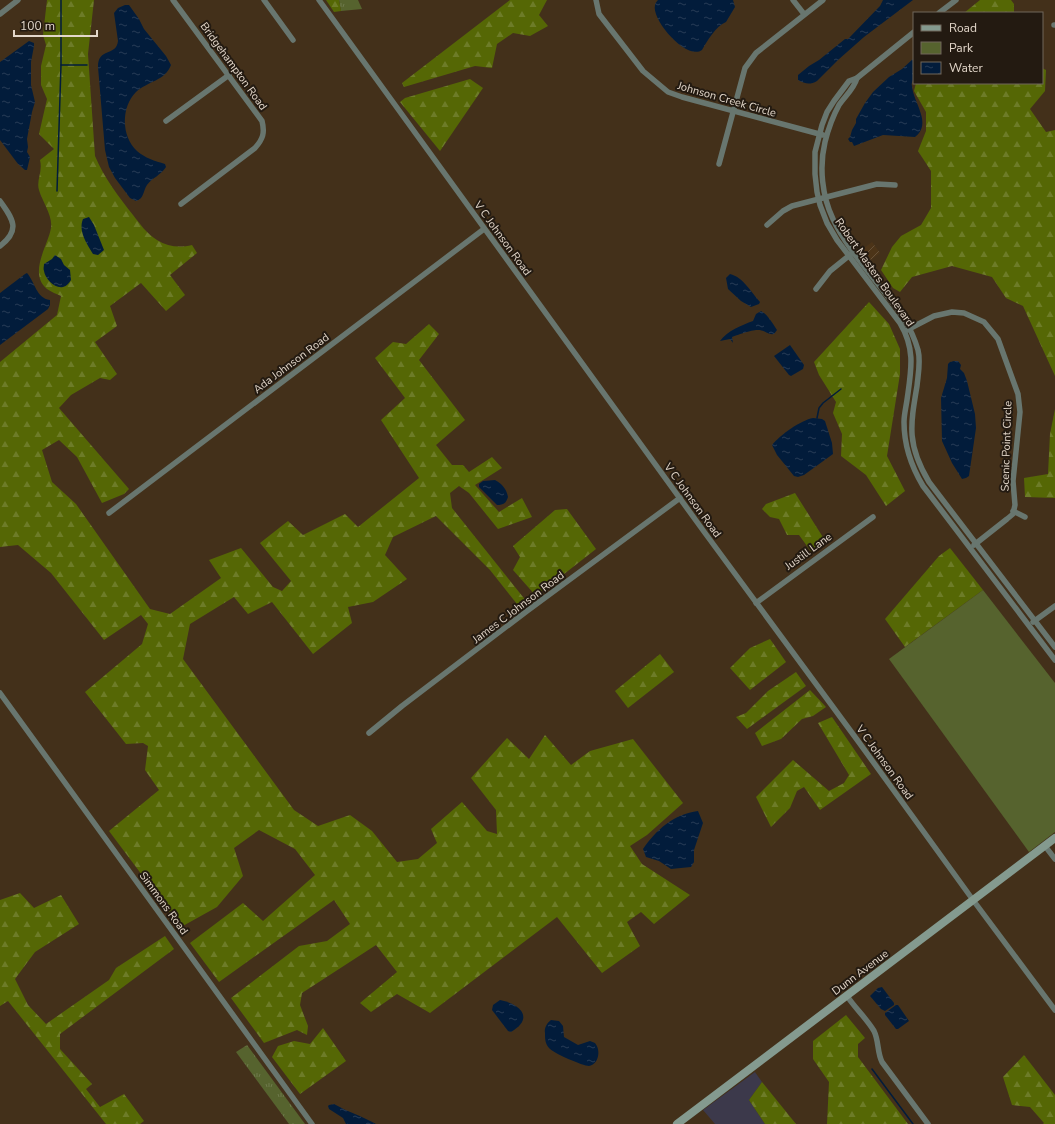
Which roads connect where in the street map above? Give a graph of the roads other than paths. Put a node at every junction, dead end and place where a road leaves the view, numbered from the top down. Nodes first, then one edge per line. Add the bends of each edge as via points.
1 (18, 0) edge
2 (174, 0) edge
3 (264, 0) edge
4 (319, 0) edge
5 (596, 0) edge
6 (793, 0) edge
7 (823, 0) edge
8 (956, 0) edge
9 (940, 12) edge
10 (0, 14) edge
11 (804, 14) junction
12 (913, 33) edge
13 (293, 40) dead end
14 (229, 75) junction
15 (857, 78) junction
16 (734, 111) junction
17 (166, 121) dead end
18 (819, 134) junction
19 (826, 136) junction
20 (719, 164) dead end
21 (895, 185) dead end
22 (826, 197) junction
23 (819, 199) junction
24 (0, 201) edge
25 (181, 204) dead end
26 (767, 225) dead end
27 (484, 229) junction
28 (0, 246) edge
29 (851, 253) junction
30 (816, 289) dead end
31 (907, 330) junction
32 (680, 498) junction
33 (1013, 511) junction
34 (109, 513) dead end
35 (873, 516) dead end
36 (1025, 517) dead end
37 (976, 543) junction
38 (970, 548) junction
39 (756, 603) junction
40 (1055, 606) edge
41 (1035, 621) junction
42 (1029, 625) junction
43 (1055, 647) edge
44 (1055, 660) edge
45 (0, 693) edge
46 (369, 733) dead end
47 (1055, 838) edge
48 (1044, 846) junction
49 (1055, 859) edge
50 (973, 900) junction
51 (846, 996) junction
52 (1055, 1010) edge
53 (312, 1124) edge
54 (677, 1124) edge
55 (928, 1124) edge

1 - 10 street
2 - 14 street, Bridgehampton Road
3 - 13 street
4 - 27 street, V C Johnson Road
5 - 16 street, Johnson Creek Circle via 599,14 643,71 657,84 682,98
6 - 11 street
7 - 11 street
8 - 9 street
11 - 16 street via 761,48 749,61
12 - 15 street, Robert Masters Boulevard
14 - 17 street
14 - 25 street, Bridgehampton Road via 262,121 262,139 255,148
15 - 18 street, Robert Masters Boulevard via 849,81 834,101
15 - 19 street, Robert Masters Boulevard via 840,105
16 - 18 street, Johnson Creek Circle
16 - 20 street
18 - 19 street, Johnson Creek Circle
18 - 23 street, Robert Masters Boulevard via 815,152
19 - 22 street, Robert Masters Boulevard via 822,174
21 - 22 street via 877,184
22 - 23 street
22 - 29 street, Robert Masters Boulevard via 833,220
23 - 26 street via 792,206
23 - 29 street, Robert Masters Boulevard via 827,223 837,240
24 - 28 street via 12,218 13,230
27 - 32 street, V C Johnson Road
27 - 34 street, Ada Johnson Road
29 - 30 street via 830,271
29 - 31 street, Robert Masters Boulevard
31 - 33 street, Scenic Point Circle via 934,316 962,312 984,322 998,339 1018,394 1020,412 1013,481
31 - 37 street, Robert Masters Boulevard via 918,352 919,364 912,416 917,459 929,482
31 - 38 street, Robert Masters Boulevard via 912,370 904,420 906,449 923,486
32 - 39 street, V C Johnson Road
32 - 46 street, James C Johnson Road via 527,611
33 - 36 street
33 - 37 street via 1007,519
35 - 39 street, Justill Lane
37 - 38 street
37 - 41 street, Robert Masters Boulevard
38 - 42 street, Robert Masters Boulevard
39 - 50 street, V C Johnson Road
40 - 41 street
41 - 42 street
41 - 43 street, Robert Masters Boulevard
42 - 44 street, Robert Masters Boulevard
45 - 53 street, Simmons Road
47 - 48 main road, Dunn Avenue
48 - 49 street
48 - 50 main road, Dunn Avenue
50 - 51 main road, Dunn Avenue
50 - 52 street, V C Johnson Road
51 - 54 main road, Dunn Avenue
51 - 55 street via 874,1031 878,1055 882,1062

